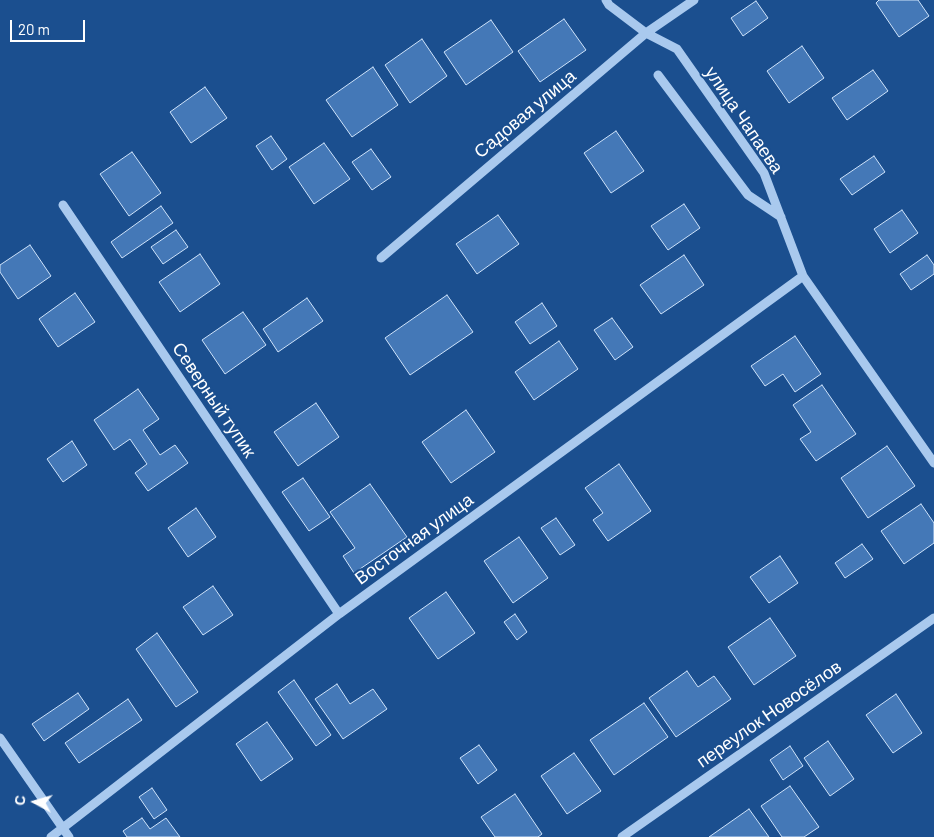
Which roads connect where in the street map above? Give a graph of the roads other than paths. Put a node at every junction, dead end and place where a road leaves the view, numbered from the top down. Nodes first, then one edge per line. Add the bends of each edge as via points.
1 (606, 0) edge
2 (694, 0) edge
3 (646, 33) junction
4 (658, 74) dead end
5 (62, 205) dead end
6 (781, 217) junction
7 (381, 258) dead end
8 (802, 276) junction
9 (934, 463) edge
10 (340, 614) junction
11 (934, 618) edge
12 (0, 738) edge
13 (63, 828) junction
14 (51, 837) edge
15 (69, 837) edge
16 (622, 837) edge

1 - 3 street, улица Чапаева
2 - 3 street, Садовая улица
3 - 6 street, улица Чапаева via 677,49 764,173
3 - 7 street, Садовая улица
4 - 6 street via 748,195
5 - 10 street, Северный тупик
6 - 8 street, улица Чапаева
8 - 9 street, улица Чапаева
8 - 10 street, Восточная улица
10 - 13 street, Восточная улица
11 - 16 street, переулок Новосёлов
12 - 13 street
13 - 14 street, Восточная улица
13 - 15 street

